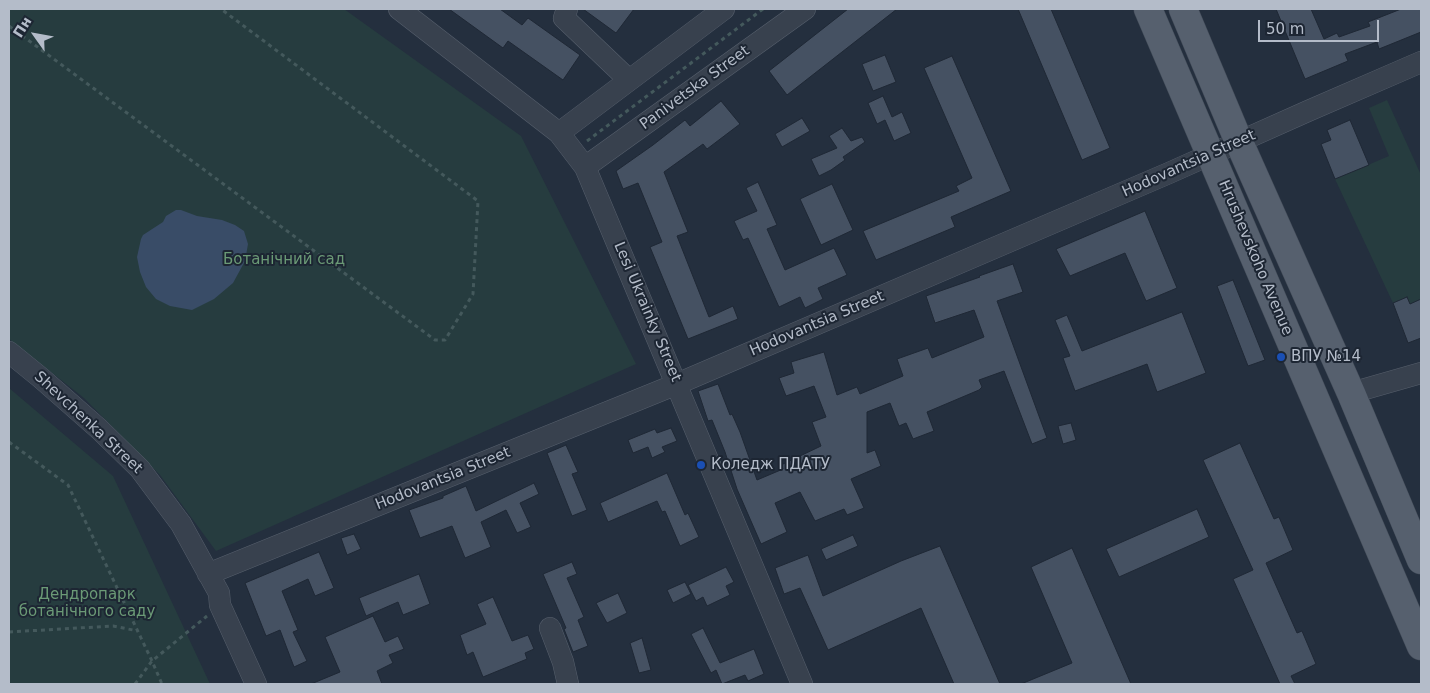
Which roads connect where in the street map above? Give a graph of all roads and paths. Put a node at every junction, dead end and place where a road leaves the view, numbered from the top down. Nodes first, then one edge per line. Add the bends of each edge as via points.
1 (221, 9) edge
2 (724, 9) edge
3 (763, 9) edge
4 (805, 9) edge
5 (1148, 9) edge
6 (1183, 9) edge
7 (401, 10) edge
8 (561, 12) edge
9 (9, 26) edge
10 (1421, 62) edge
11 (629, 80) junction
12 (558, 133) junction
13 (584, 142) dead end
14 (1239, 142) junction
15 (1211, 154) junction
16 (585, 167) junction
17 (9, 352) edge
18 (1421, 373) edge
19 (677, 384) junction
20 (1351, 393) junction
21 (9, 442) edge
22 (1421, 560) edge
23 (208, 574) junction
24 (220, 604) junction
25 (550, 628) dead end
26 (138, 631) junction
27 (9, 632) edge
28 (1421, 646) edge
29 (152, 661) junction
30 (135, 684) edge
31 (162, 684) edge
32 (256, 684) edge
33 (568, 684) edge
34 (802, 684) edge

1 - 9 path via 478,201 473,294 445,340 435,340
2 - 11 street
3 - 13 path
4 - 16 street, Panivetska Street
5 - 15 main road, Hrushevskoho Avenue
6 - 14 main road, Hrushevskoho Avenue
7 - 12 street, Lesi Ukrainky Street
8 - 11 street
10 - 14 street, Hodovantsia Street
11 - 12 street
12 - 16 street, Lesi Ukrainky Street
14 - 15 street, Hodovantsia Street
14 - 20 main road, Hrushevskoho Avenue
15 - 19 street, Hodovantsia Street
15 - 28 main road, Hrushevskoho Avenue
16 - 19 street, Lesi Ukrainky Street
17 - 23 street, Shevchenka Street via 99,428 140,470 181,524
18 - 20 street
19 - 23 street, Hodovantsia Street
19 - 34 street, Lesi Ukrainky Street
20 - 22 main road, Hrushevskoho Avenue
21 - 26 path via 68,485
23 - 24 street, Shevchenka Street via 219,593
24 - 29 path
24 - 32 street, Shevchenka Street
25 - 33 street
26 - 27 path via 113,626
26 - 29 path
29 - 30 path
29 - 31 path

